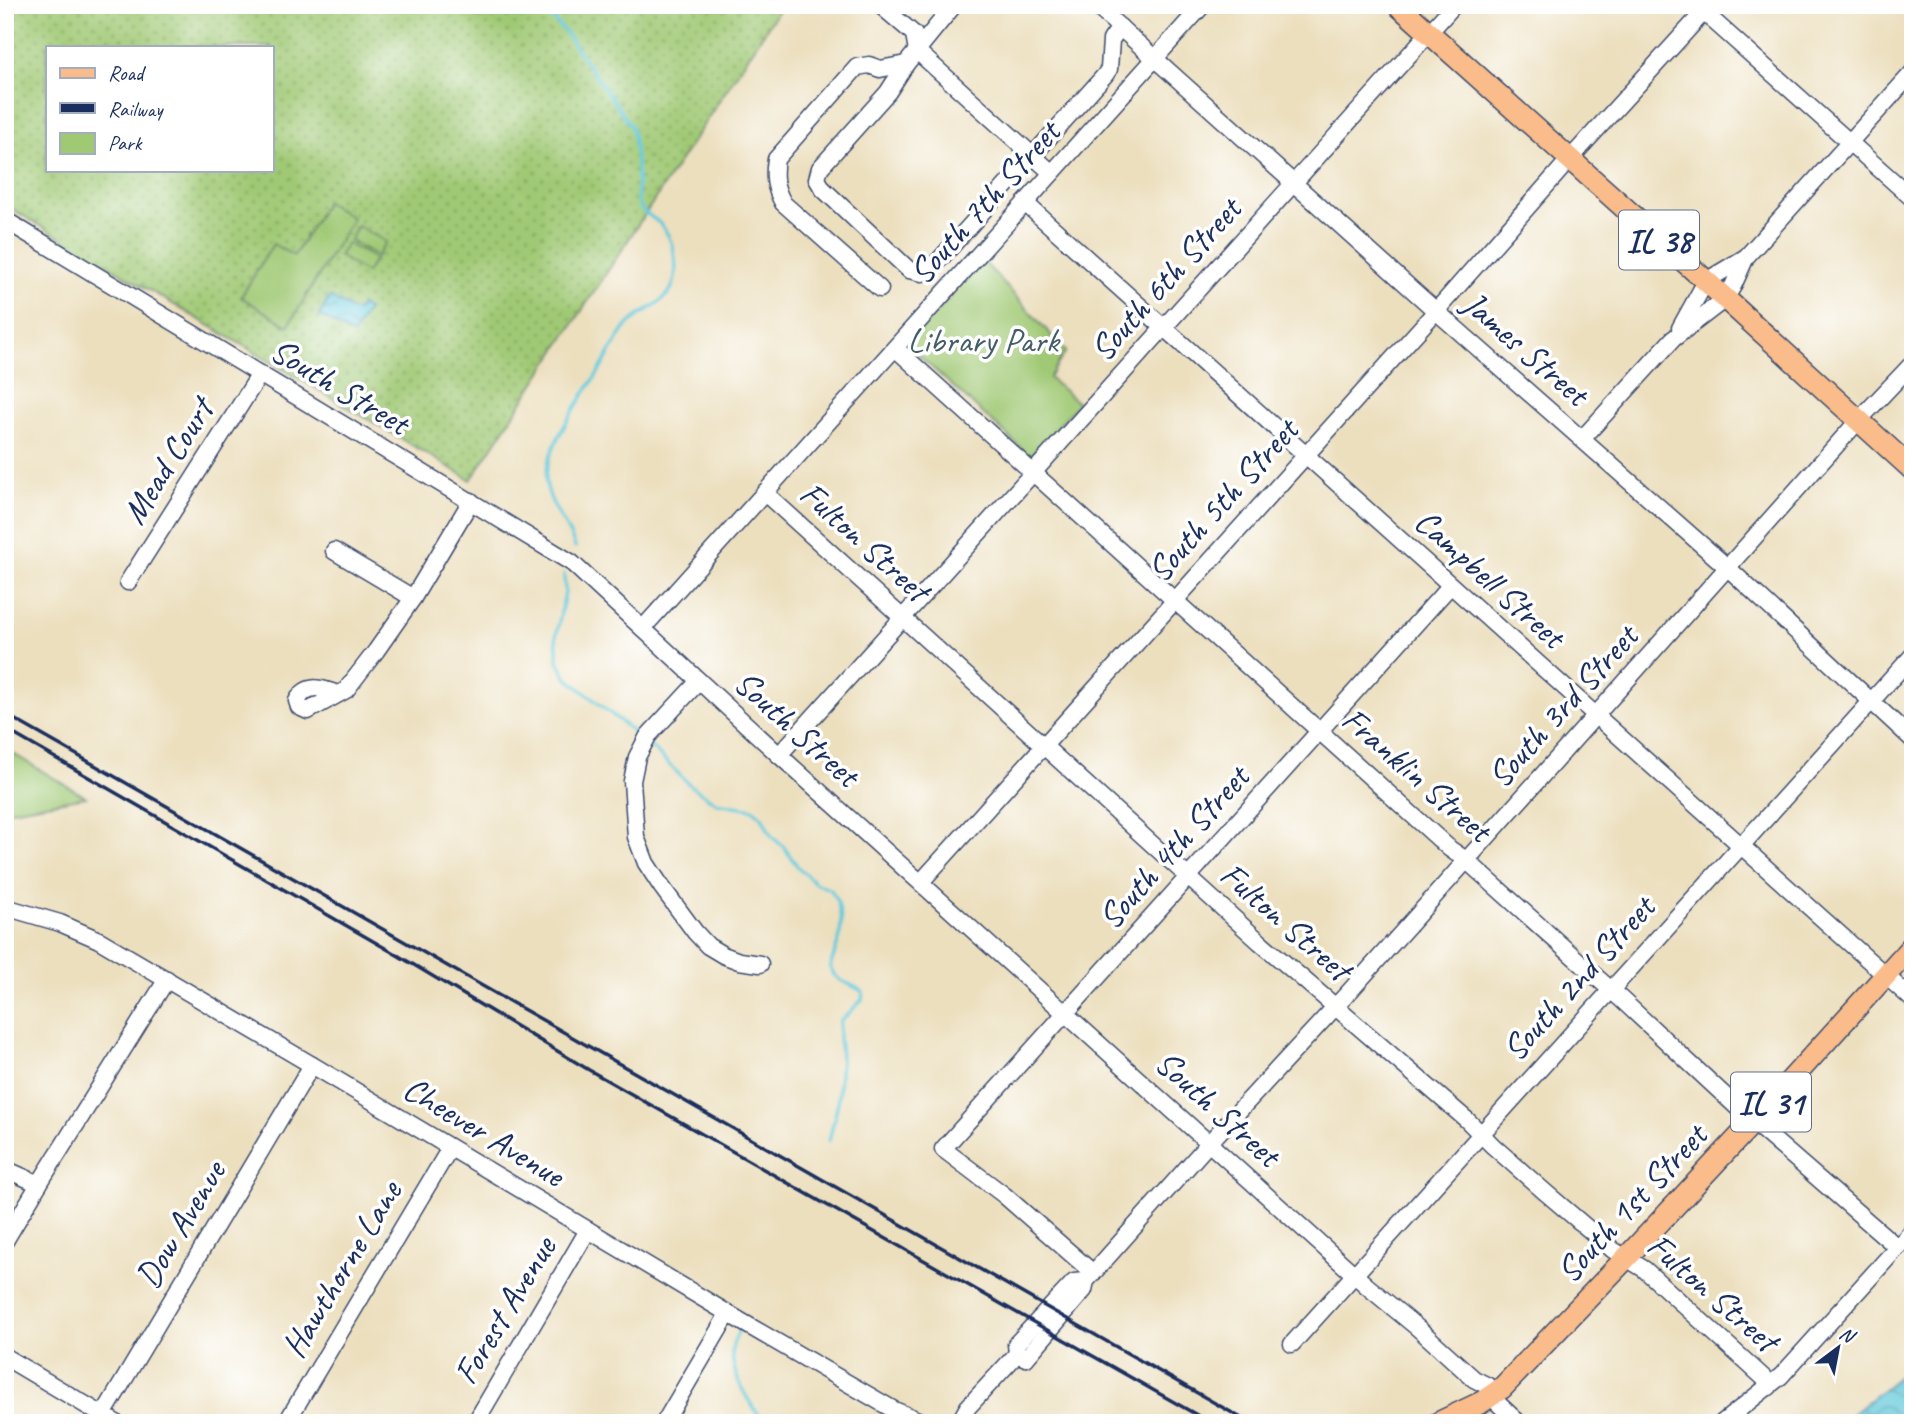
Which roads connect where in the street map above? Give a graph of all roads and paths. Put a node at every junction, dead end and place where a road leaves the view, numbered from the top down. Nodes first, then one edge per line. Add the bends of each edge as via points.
1 (880, 5) edge
2 (954, 5) edge
3 (1095, 5) edge
4 (1203, 5) edge
5 (1398, 5) edge
6 (1454, 5) edge
7 (1704, 8) edge
8 (1120, 27) junction
9 (1429, 33) junction
10 (917, 51) junction
11 (1155, 59) junction
12 (906, 64) junction
13 (1913, 72) edge
14 (1849, 142) junction
15 (1032, 155) junction
16 (1569, 160) junction
17 (1052, 173) junction
18 (1294, 183) junction
19 (1913, 199) edge
20 (1025, 203) junction
21 (5, 220) edge
22 (1746, 257) junction
23 (1706, 281) junction
24 (880, 289) dead end
25 (1725, 299) junction
26 (1436, 311) junction
27 (1164, 327) junction
28 (1673, 339) junction
29 (895, 348) junction
30 (1913, 363) edge
31 (260, 374) junction
32 (1858, 421) junction
33 (1582, 439) junction
34 (1306, 455) junction
35 (1913, 470) edge
36 (1033, 472) junction
37 (766, 494) junction
38 (471, 501) junction
39 (334, 551) dead end
40 (1728, 568) junction
41 (128, 582) dead end
42 (1450, 586) junction
43 (413, 598) junction
44 (1174, 600) junction
45 (902, 618) junction
46 (643, 628) junction
47 (1913, 655) edge
48 (699, 681) junction
49 (1870, 702) junction
50 (308, 711) dead end
51 (1596, 715) junction
52 (1320, 730) junction
53 (1913, 740) edge
54 (1044, 745) junction
55 (779, 755) junction
56 (1741, 844) junction
57 (1466, 860) junction
58 (1188, 877) junction
59 (921, 882) junction
60 (5, 907) edge
61 (1913, 945) edge
62 (760, 964) dead end
63 (1885, 975) junction
64 (167, 979) junction
65 (1610, 989) junction
66 (1913, 1000) edge
67 (1335, 1006) junction
68 (1066, 1013) junction
69 (312, 1065) junction
70 (1754, 1122) junction
71 (1481, 1134) junction
72 (1209, 1143) junction
73 (450, 1147) junction
74 (5, 1169) edge
75 (39, 1184) junction
76 (588, 1230) junction
77 (1913, 1230) edge
78 (5, 1241) edge
79 (1897, 1247) junction
80 (1627, 1257) junction
81 (1355, 1275) junction
82 (1090, 1277) junction
83 (728, 1314) junction
84 (1292, 1343) dead end
85 (5, 1357) edge
86 (1769, 1387) junction
87 (1490, 1396) junction
88 (109, 1419) edge
89 (286, 1423) edge
90 (475, 1423) edge
91 (664, 1423) edge
92 (925, 1423) edge
93 (958, 1423) edge
94 (1437, 1423) edge
95 (1519, 1423) edge
96 (1722, 1423) edge

1 - 10 street via 914,34
2 - 10 street
3 - 8 street, James Street
4 - 11 street, South 7th Street
5 - 9 main road, IL 38
6 - 9 street, South 6th Street
7 - 14 street
7 - 16 street, South 5th Street
8 - 11 street, James Street
8 - 15 street via 1111,40 1105,75
9 - 16 main road, IL 38
9 - 18 street, South 6th Street
10 - 12 street
10 - 15 street
11 - 17 street, South 7th Street
11 - 18 street, James Street
12 - 15 street via 888,92 820,168 817,179 909,270 922,273 932,268
12 - 24 street via 880,69 858,66 776,159 773,173 783,203
13 - 14 street
14 - 19 street
14 - 22 street
15 - 17 street
16 - 23 main road, IL 38
16 - 26 street, South 5th Street
17 - 20 street, South 7th Street
18 - 26 street, James Street
18 - 27 street, South 6th Street
20 - 27 street, Campbell Street
20 - 29 street, South 7th Street
21 - 31 street, South Street
22 - 23 street
22 - 25 street
23 - 25 main road, IL 38
23 - 28 street
25 - 28 street
25 - 32 main road, IL 38
26 - 33 street, James Street
26 - 34 street, South 5th Street
27 - 34 street, Campbell Street
27 - 36 street, South 6th Street
28 - 33 street
29 - 36 street, Franklin Street
29 - 37 street, South 7th Street
30 - 32 street, South 3rd Street
31 - 38 street, South Street
31 - 41 street, Mead Court
32 - 35 main road, IL 38
32 - 40 street, South 3rd Street
33 - 40 street, James Street
34 - 42 street, Campbell Street
34 - 44 street, South 5th Street
36 - 44 street, Franklin Street
36 - 45 street, South 6th Street
37 - 45 street, Fulton Street
37 - 46 street, South 7th Street
38 - 43 street
38 - 46 street, South Street via 572,563
39 - 43 street
40 - 49 street, James Street
40 - 51 street, South 3rd Street
42 - 51 street, Campbell Street
42 - 52 street, South 4th Street
43 - 50 street via 346,690
44 - 52 street, Franklin Street
44 - 54 street, South 5th Street
45 - 54 street, Fulton Street
45 - 55 street, South 6th Street
46 - 48 street, South Street
47 - 49 street, South 2nd Street
48 - 55 street, South Street
48 - 62 street via 648,736 636,757 632,781 636,837 661,886 708,946 723,956
49 - 53 street, James Street
49 - 56 street, South 2nd Street
51 - 56 street, Campbell Street
51 - 57 street, South 3rd Street
52 - 57 street, Franklin Street
52 - 58 street, South 4th Street
54 - 58 street, Fulton Street
54 - 59 street, South 5th Street
55 - 59 street, South Street
56 - 63 street, Campbell Street
56 - 65 street, South 2nd Street
57 - 65 street, Franklin Street
57 - 67 street, South 3rd Street
58 - 67 street, Fulton Street
58 - 68 street, South 4th Street
59 - 68 street, South Street
60 - 64 street, Cheever Avenue via 100,940
61 - 63 main road, South 1st Street / IL 31
63 - 66 street, Campbell Street
63 - 70 main road, South 1st Street / IL 31
64 - 69 street, Cheever Avenue
64 - 75 street
65 - 70 street, Franklin Street
65 - 71 street, South 2nd Street
67 - 71 street, Fulton Street
67 - 72 street, South 3rd Street
68 - 72 street, South Street
68 - 82 street, South 4th Street via 943,1149 1004,1195
69 - 73 street, Cheever Avenue
69 - 88 street, Dow Avenue
70 - 79 street, Franklin Street
70 - 80 main road, South 1st Street / IL 31
71 - 80 street, Fulton Street via 1563,1208
71 - 81 street, South 2nd Street
72 - 81 street, South Street
72 - 82 street, South 3rd Street
73 - 76 street, Cheever Avenue
73 - 89 street, Hawthorne Lane
74 - 75 street
75 - 78 street
76 - 83 street, Cheever Avenue
76 - 90 street, Forest Avenue
77 - 79 street
79 - 86 street
80 - 86 street, Fulton Street via 1675,1296
80 - 87 main road, South 1st Street / IL 31
81 - 84 street, South 2nd Street
81 - 87 street, South Street
82 - 93 street, South 3rd Street via 1074,1282 1028,1330 1016,1344 1017,1354
83 - 91 street
83 - 92 street, Cheever Avenue via 894,1410
85 - 88 street
86 - 96 street
87 - 94 main road, South 1st Street / IL 31
87 - 95 street, South Street

